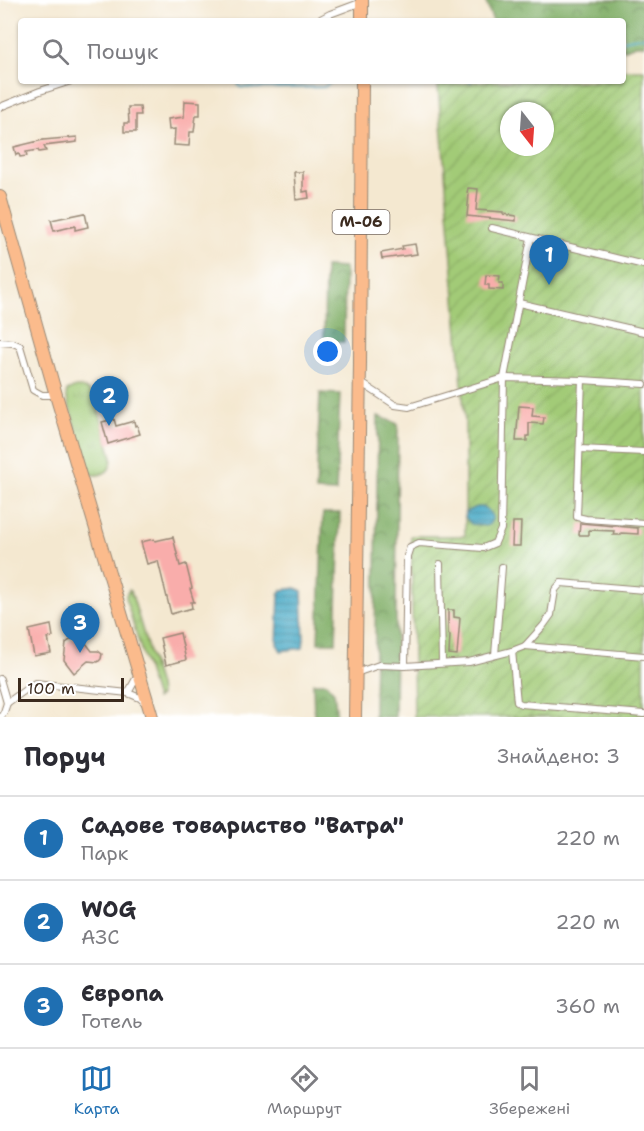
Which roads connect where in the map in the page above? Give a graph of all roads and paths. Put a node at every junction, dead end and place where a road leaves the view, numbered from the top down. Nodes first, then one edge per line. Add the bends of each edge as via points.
1 (362, 1) edge
2 (323, 18) edge
3 (362, 18) edge
4 (62, 84) edge
5 (362, 84) edge
6 (0, 107) edge
7 (0, 197) edge
8 (492, 228) dead end
9 (531, 238) junction
10 (644, 265) edge
11 (519, 303) junction
12 (644, 332) edge
13 (0, 342) edge
14 (504, 378) junction
15 (582, 380) junction
16 (360, 382) junction
17 (644, 384) edge
18 (56, 395) junction
19 (580, 449) junction
20 (644, 452) edge
21 (644, 523) edge
22 (440, 564) dead end
23 (502, 567) dead end
24 (644, 590) edge
25 (525, 646) junction
26 (512, 651) junction
27 (495, 655) junction
28 (644, 656) edge
29 (442, 663) junction
30 (405, 666) junction
31 (356, 673) junction
32 (139, 674) junction
33 (0, 679) edge
34 (128, 693) junction
35 (7, 703) junction
36 (151, 713) edge
37 (644, 714) edge
38 (3, 715) edge
39 (355, 717) edge

1 - 2 street
1 - 3 highway
4 - 6 street
5 - 16 highway, М-06
7 - 18 highway
8 - 9 street
9 - 10 street
9 - 11 street
11 - 12 street
11 - 14 street
13 - 18 street via 20,346 33,390
14 - 15 street
14 - 16 street via 409,407 395,405
14 - 30 street via 501,528 495,543 483,548 419,543 410,547
15 - 17 street
15 - 19 street
16 - 31 highway, М-06
18 - 32 highway
19 - 20 street
19 - 21 street via 577,516
22 - 29 street
23 - 27 street
24 - 25 street via 561,583 555,590 551,615
25 - 26 street
25 - 28 street
26 - 27 street
26 - 37 street via 517,702 521,704
27 - 29 street via 469,662
29 - 30 street
30 - 31 street via 380,666
31 - 39 highway, М-06
32 - 34 street
32 - 36 highway
33 - 35 street
34 - 35 street via 35,683
34 - 36 street via 140,698
35 - 38 street

